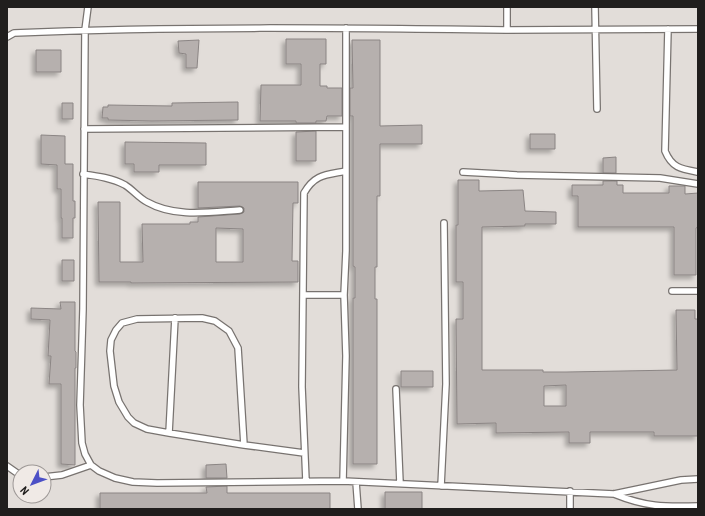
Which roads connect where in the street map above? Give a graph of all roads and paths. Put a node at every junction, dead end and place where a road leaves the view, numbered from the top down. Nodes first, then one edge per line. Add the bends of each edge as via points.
1 (88, 7) edge
2 (507, 7) edge
3 (595, 7) edge
4 (346, 28) junction
5 (595, 29) junction
6 (668, 29) junction
7 (698, 29) edge
8 (85, 30) junction
9 (507, 30) junction
10 (7, 37) edge
11 (597, 109) dead end
12 (346, 127) junction
13 (84, 129) junction
14 (346, 171) junction
15 (463, 172) dead end
16 (698, 172) edge
17 (83, 174) junction
18 (698, 184) edge
19 (240, 210) dead end
20 (444, 223) dead end
21 (672, 291) dead end
22 (698, 291) edge
23 (303, 295) junction
24 (344, 295) junction
25 (175, 318) junction
26 (396, 390) dead end
27 (169, 434) junction
28 (244, 445) junction
29 (304, 453) junction
30 (91, 466) junction
31 (52, 476) edge
32 (698, 479) edge
33 (306, 481) junction
34 (343, 481) junction
35 (356, 482) junction
36 (400, 483) junction
37 (441, 486) junction
38 (570, 491) junction
39 (614, 494) junction
40 (698, 506) edge
41 (358, 509) edge
42 (570, 509) edge

1 - 8 lane
2 - 9 lane
3 - 5 lane
4 - 8 lane
4 - 9 lane
4 - 12 lane
5 - 6 lane
5 - 9 lane
5 - 11 lane
6 - 7 lane
6 - 16 lane via 665,151 676,166
8 - 10 lane via 14,33
8 - 13 lane
12 - 13 lane
12 - 14 lane
13 - 17 lane
14 - 23 lane via 318,177 310,183 304,193
14 - 24 lane
15 - 18 lane via 660,178
17 - 19 lane via 108,178 125,185 147,202 170,211 192,213
17 - 30 lane via 80,405 82,442
20 - 37 lane via 446,384
21 - 22 lane
23 - 24 lane
23 - 29 lane
24 - 34 lane via 346,356
25 - 27 lane
25 - 27 lane via 137,319 122,323 111,340 110,351 114,386 119,402 128,417 147,429
25 - 28 lane via 202,318 215,321 229,331 238,348
26 - 36 lane
27 - 28 lane
28 - 29 lane
29 - 33 lane
30 - 31 lane
30 - 33 lane via 115,478 133,482
32 - 39 lane via 681,480
33 - 34 lane
34 - 35 lane
35 - 36 lane
35 - 41 lane
36 - 37 lane
37 - 38 lane
38 - 39 lane
38 - 42 lane
39 - 40 lane via 664,507

